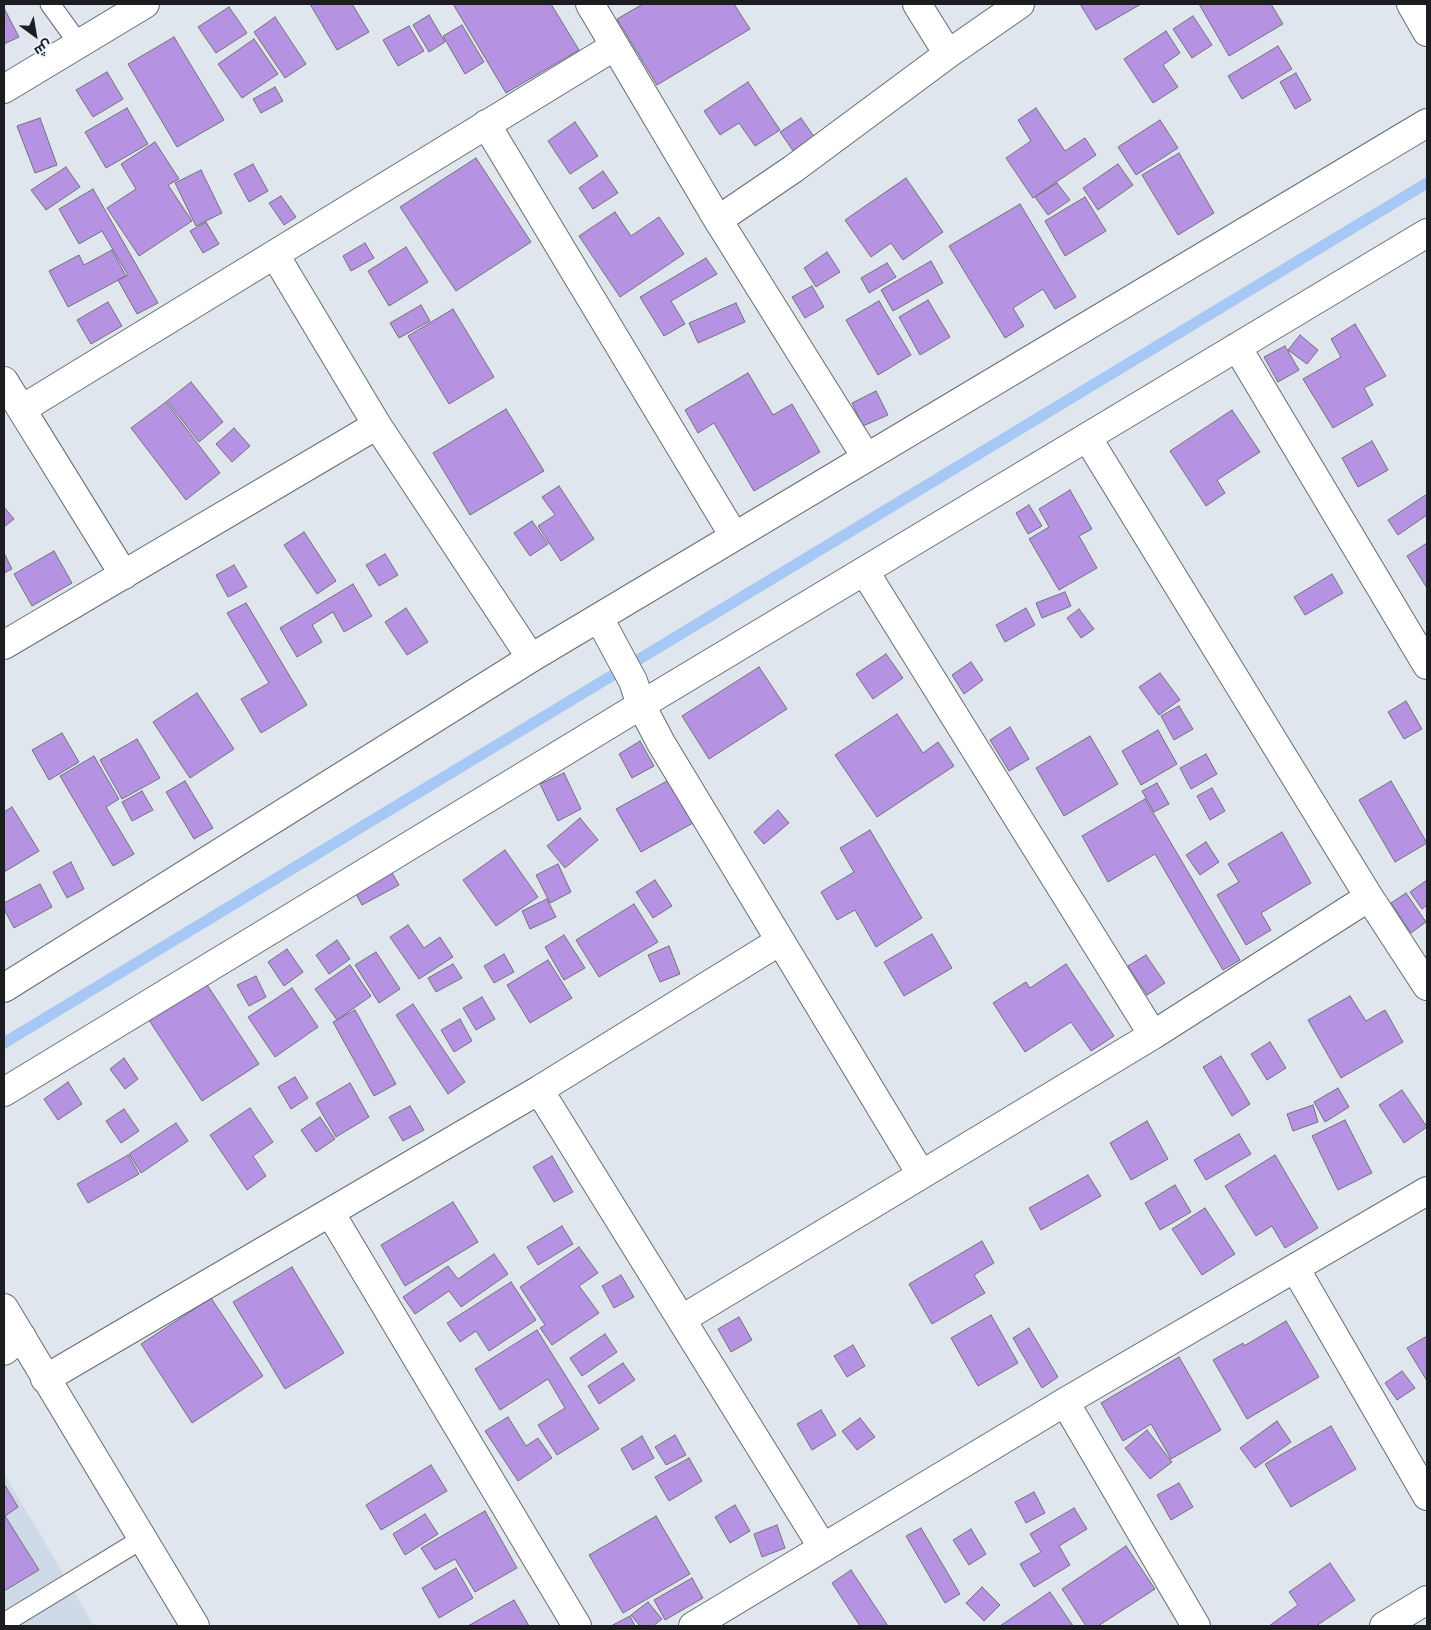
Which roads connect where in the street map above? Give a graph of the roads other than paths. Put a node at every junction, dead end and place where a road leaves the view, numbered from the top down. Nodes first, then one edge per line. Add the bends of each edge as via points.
1 (50, 4) edge
2 (144, 4) edge
3 (590, 4) edge
4 (917, 4) edge
5 (1020, 4) edge
6 (1411, 4) edge
7 (1427, 32) edge
8 (79, 44) junction
9 (615, 46) junction
10 (948, 54) junction
11 (4, 89) edge
12 (1427, 123) edge
13 (486, 124) junction
14 (718, 220) junction
15 (1427, 233) edge
16 (275, 255) junction
17 (1238, 347) junction
18 (4, 381) edge
19 (22, 409) junction
20 (377, 425) junction
21 (1088, 438) junction
22 (866, 457) junction
23 (734, 536) junction
24 (864, 572) junction
25 (124, 574) junction
26 (599, 618) junction
27 (4, 645) edge
28 (531, 658) junction
29 (1427, 665) edge
30 (642, 705) junction
31 (1369, 897) junction
32 (780, 941) junction
33 (1427, 986) edge
34 (4, 988) edge
35 (1153, 1035) junction
36 (539, 1090) junction
37 (4, 1092) edge
38 (921, 1174) junction
39 (1427, 1191) edge
40 (331, 1214) junction
41 (1295, 1268) junction
42 (4, 1308) edge
43 (682, 1319) junction
44 (13, 1344) edge
45 (45, 1379) junction
46 (1065, 1402) junction
47 (1427, 1496) edge
48 (142, 1539) junction
49 (823, 1548) junction
50 (1427, 1600) edge
51 (4, 1623) edge
52 (195, 1626) edge
53 (578, 1626) edge
54 (693, 1626) edge
55 (1196, 1626) edge
56 (1384, 1626) edge

1 - 8 lane
2 - 8 main road
3 - 9 main road
4 - 10 main road
5 - 10 main road
6 - 7 main road
8 - 11 main road
9 - 13 main road
9 - 14 main road
10 - 14 main road via 868,115
12 - 22 main road
13 - 16 main road
13 - 23 main road
14 - 22 main road
15 - 17 main road
16 - 19 main road
16 - 20 main road
17 - 21 main road
17 - 29 main road
18 - 19 main road
19 - 25 main road
20 - 25 main road
20 - 28 main road
21 - 24 main road
21 - 31 main road
22 - 23 main road
23 - 26 main road
24 - 30 main road
24 - 35 main road
25 - 27 main road
26 - 28 main road
26 - 30 main road via 633,681
28 - 34 main road
30 - 32 main road via 661,743
30 - 37 main road
31 - 33 main road
31 - 35 main road
32 - 36 main road
32 - 38 main road
35 - 38 main road
36 - 40 main road
36 - 43 main road
38 - 43 main road
39 - 41 main road
40 - 45 main road
40 - 53 main road
41 - 46 main road
41 - 47 main road
42 - 44 main road
43 - 49 main road
44 - 45 main road
45 - 48 main road
46 - 49 main road
46 - 55 main road
48 - 51 lane
48 - 52 main road
49 - 54 main road
50 - 56 main road

